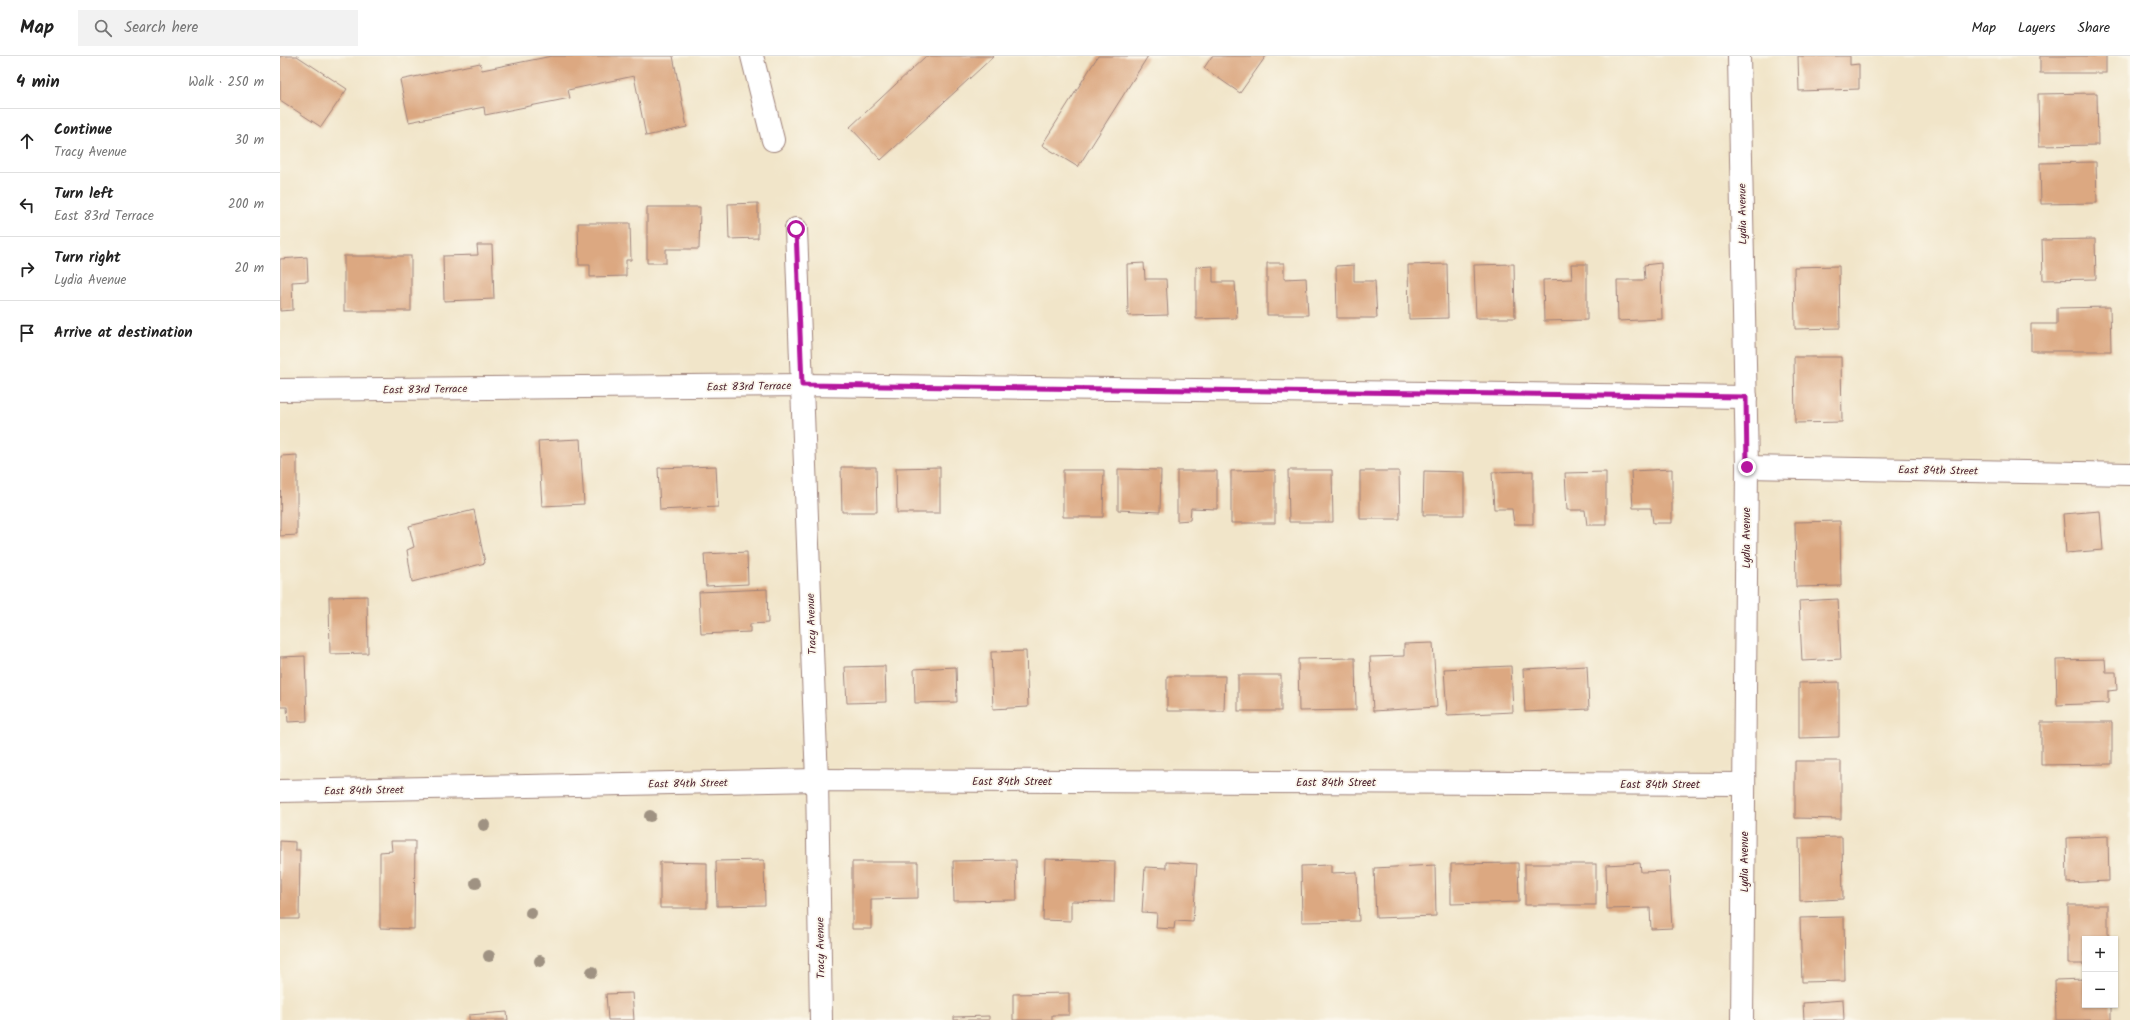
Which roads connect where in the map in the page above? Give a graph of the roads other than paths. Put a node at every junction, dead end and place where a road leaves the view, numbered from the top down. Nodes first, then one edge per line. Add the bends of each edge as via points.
1 (752, 56) edge
2 (1739, 56) edge
3 (773, 140) dead end
4 (796, 229) dead end
5 (802, 385) junction
6 (280, 390) edge
7 (1746, 397) junction
8 (1747, 467) junction
9 (2130, 474) edge
10 (816, 780) junction
11 (1744, 784) junction
12 (280, 792) edge
13 (821, 1020) edge
14 (1742, 1020) edge

1 - 3 street
2 - 7 street, Lydia Avenue
4 - 5 street, Tracy Avenue
5 - 6 street, East 83rd Terrace
5 - 7 street, East 83rd Terrace
5 - 10 street, Tracy Avenue
7 - 8 street, Lydia Avenue
8 - 9 street, East 84th Street
8 - 11 street, Lydia Avenue
10 - 11 street, East 84th Street
10 - 12 street, East 84th Street
10 - 13 street, Tracy Avenue
11 - 14 street, Lydia Avenue

